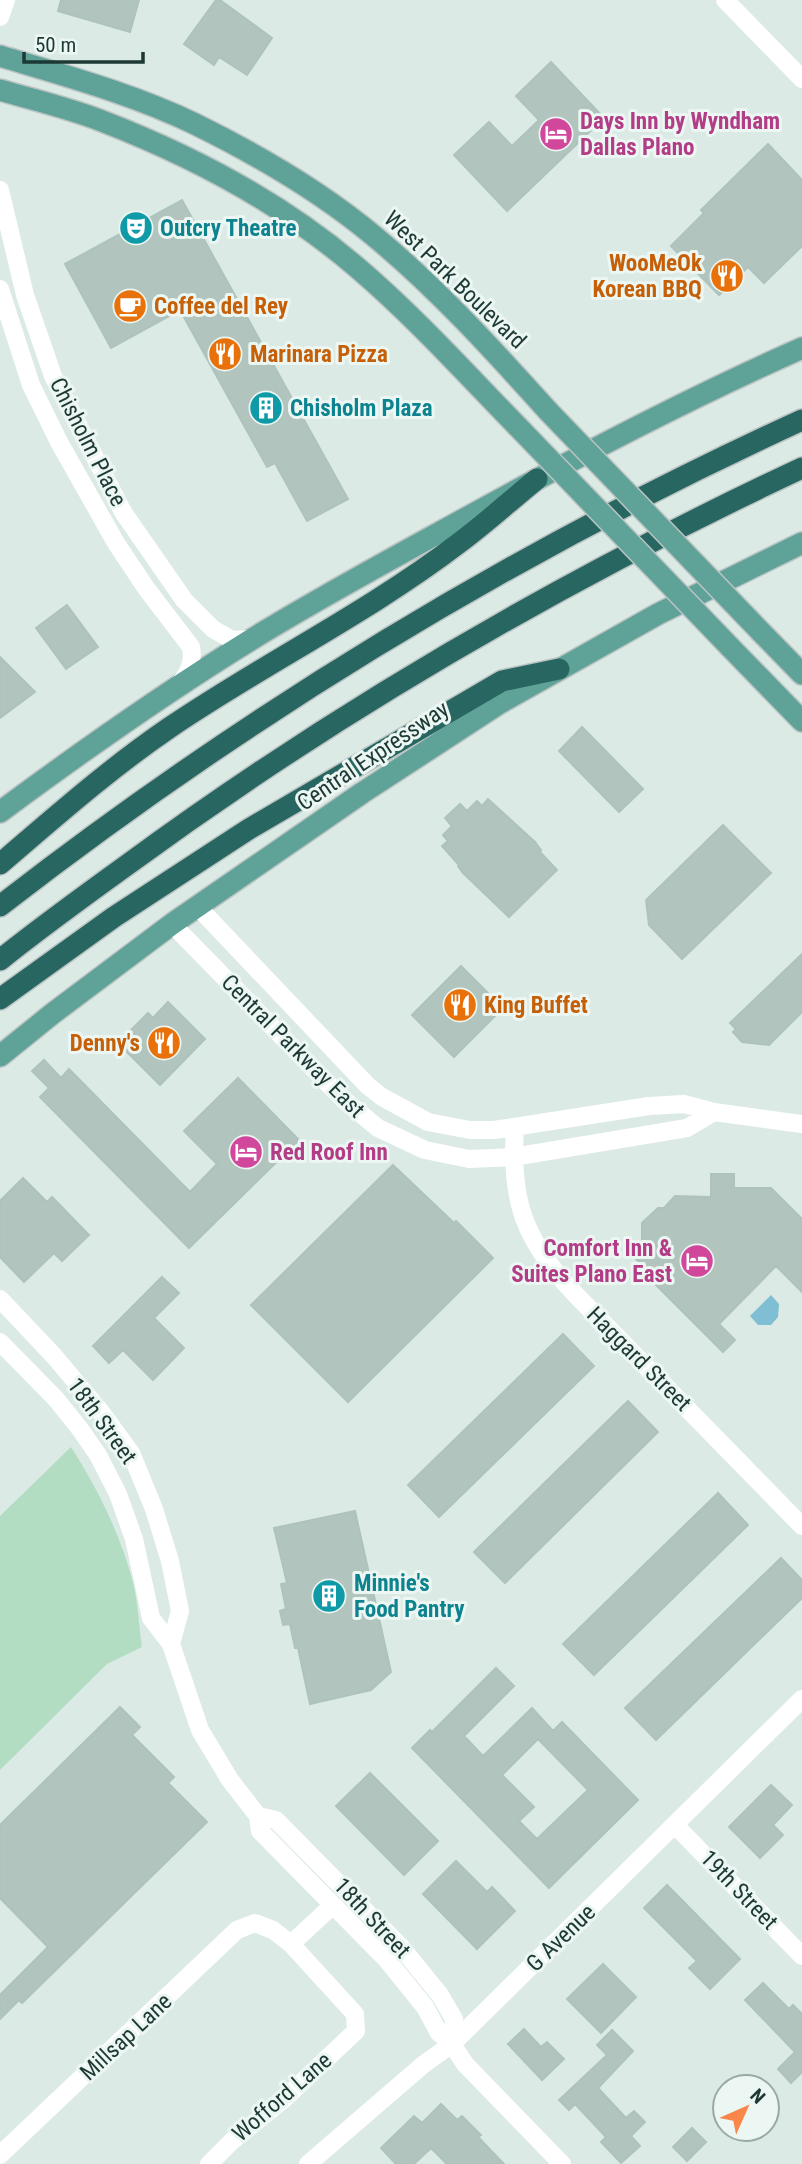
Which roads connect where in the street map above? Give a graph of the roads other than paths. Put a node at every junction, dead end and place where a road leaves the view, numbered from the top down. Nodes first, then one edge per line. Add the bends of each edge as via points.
1 (6, 0) edge
2 (724, 0) edge
3 (0, 17) edge
4 (0, 56) edge
5 (802, 79) edge
6 (0, 90) edge
7 (0, 190) edge
8 (2, 294) edge
9 (25, 295) junction
10 (802, 348) edge
11 (802, 421) edge
12 (802, 468) edge
13 (537, 479) junction
14 (123, 512) junction
15 (104, 523) junction
16 (802, 543) edge
17 (252, 639) junction
18 (559, 669) junction
19 (802, 674) edge
20 (177, 687) junction
21 (802, 721) edge
22 (0, 812) edge
23 (0, 864) edge
24 (0, 906) edge
25 (197, 906) junction
26 (172, 924) junction
27 (0, 960) edge
28 (0, 999) edge
29 (337, 1053) junction
30 (0, 1056) edge
31 (317, 1073) junction
32 (382, 1097) junction
33 (714, 1112) junction
34 (367, 1119) junction
35 (802, 1124) edge
36 (515, 1128) junction
37 (513, 1157) junction
38 (0, 1299) edge
39 (21, 1321) junction
40 (0, 1342) edge
41 (802, 1526) edge
42 (165, 1545) junction
43 (138, 1554) junction
44 (171, 1644) junction
45 (802, 1699) edge
46 (258, 1816) junction
47 (675, 1825) junction
48 (333, 1905) junction
49 (291, 1944) junction
50 (802, 1956) edge
51 (452, 2044) junction
52 (0, 2155) edge
53 (209, 2164) edge
54 (308, 2164) edge
55 (562, 2164) edge

1 - 3 street
2 - 5 street
4 - 19 main road, West Park Boulevard, bridge via 164,111 250,153 373,235 481,337
6 - 21 main road, bridge via 100,120 205,166 284,213 359,269
7 - 9 street, Chisholm Place
8 - 9 street
8 - 15 street, Chisholm Place via 31,385
9 - 14 street, Chisholm Place via 53,376
10 - 13 main road
11 - 24 highway via 589,526 388,641 193,766
12 - 27 highway, Central Expressway via 516,613 362,706 173,831
13 - 17 main road
13 - 23 highway via 459,543 168,729 98,779
14 - 15 street
14 - 17 street, Chisholm Place via 184,600 213,629 232,640
15 - 20 street, Chisholm Place via 191,647 190,669
16 - 18 main road, Central Expressway
17 - 20 main road
18 - 25 main road, Central Expressway via 362,793
18 - 28 highway via 502,681 273,815 114,917
20 - 22 main road
25 - 26 main road, Central Expressway
25 - 29 street, Central Parkway East
26 - 30 main road, Central Expressway
26 - 31 street, Central Parkway East
29 - 31 street
29 - 32 street, Central Parkway East
31 - 34 street, Central Parkway East
32 - 34 street
32 - 36 street, Central Parkway East via 428,1122 470,1130
33 - 35 street, Central Parkway East
33 - 36 street, Central Parkway East via 684,1104 649,1106
33 - 37 street, Central Parkway East via 687,1128
34 - 37 street, Central Parkway East via 425,1150 469,1158
36 - 37 street, Haggard Street
37 - 41 street, Haggard Street via 524,1221 553,1269
38 - 39 street, 18th Street
39 - 40 street
39 - 42 street, 18th Street via 102,1412 131,1453
40 - 43 street, 18th Street via 56,1399 97,1455 118,1494
42 - 43 street
42 - 44 street, 18th Street via 180,1611
43 - 44 street, 18th Street via 151,1618
44 - 46 street, 18th Street via 200,1730
45 - 47 street, G Avenue
46 - 48 street, 18th Street via 260,1831
46 - 51 street, 18th Street via 276,1820 401,1947 454,2019
47 - 50 street, 19th Street
47 - 51 street, G Avenue
48 - 49 street
48 - 51 street, 18th Street via 387,1960 425,2007 439,2033
49 - 52 street, Millsap Lane via 255,1923 237,1930
49 - 53 street, Wofford Lane via 355,2014 356,2031
51 - 54 street, G Avenue
51 - 55 street, 18th Street via 465,2064

